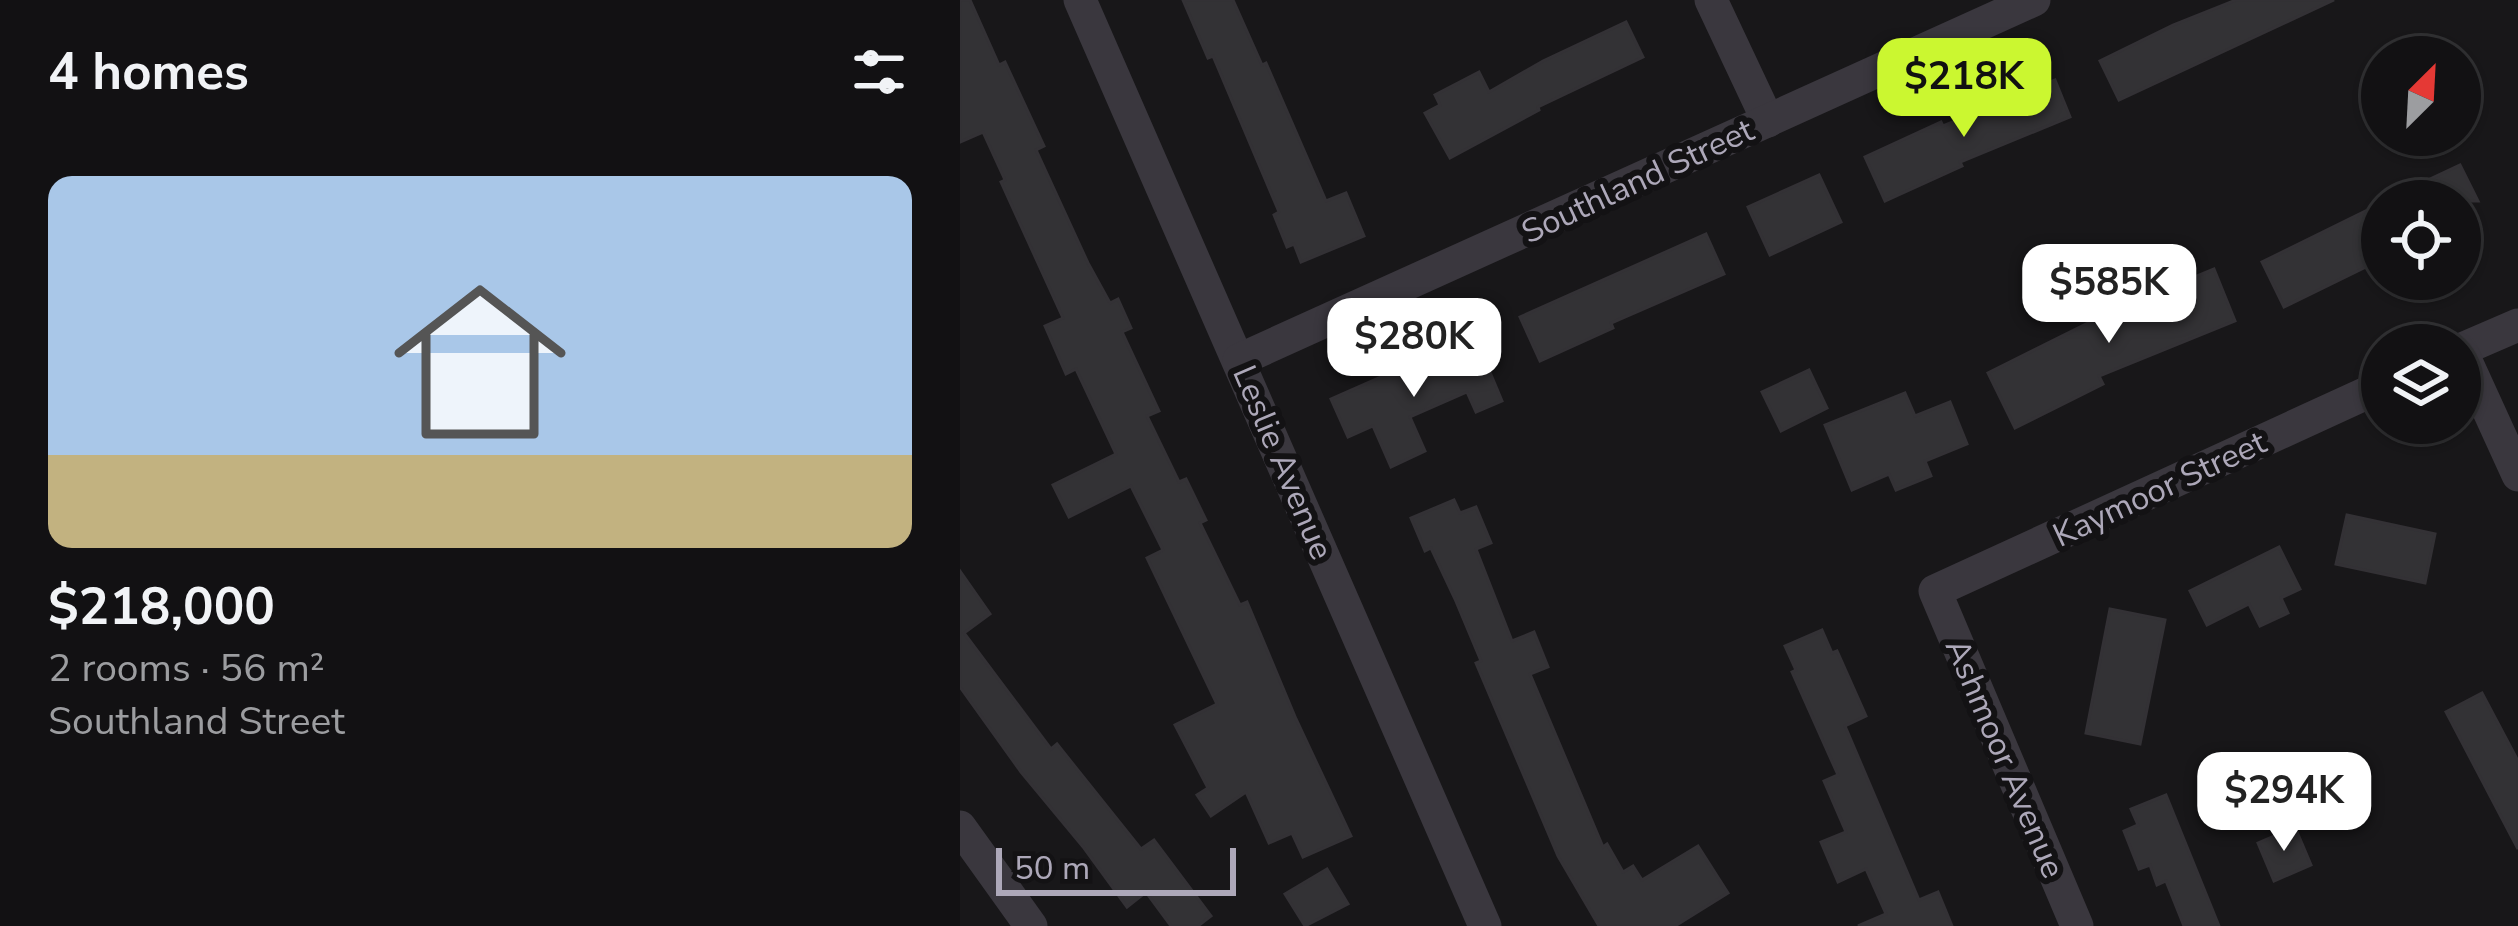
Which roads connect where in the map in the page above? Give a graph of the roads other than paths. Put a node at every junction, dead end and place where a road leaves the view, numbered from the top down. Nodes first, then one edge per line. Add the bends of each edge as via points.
1 (1080, 0) edge
2 (1711, 0) edge
3 (2034, 0) edge
4 (1768, 121) junction
5 (2518, 325) edge
6 (2481, 341) edge
7 (1239, 360) junction
8 (2481, 395) edge
9 (2361, 396) edge
10 (2518, 475) edge
11 (1935, 591) joint
12 (960, 827) edge
13 (1031, 926) edge
14 (1485, 926) edge
15 (2077, 926) edge

1 - 7 street, Leslie Avenue
2 - 4 street
3 - 4 street, Southland Street
4 - 7 street, Southland Street
5 - 6 street
7 - 14 street, Leslie Avenue
8 - 10 street
9 - 11 street, Kaymoor Street
11 - 15 street, Ashmoor Avenue
12 - 13 street

